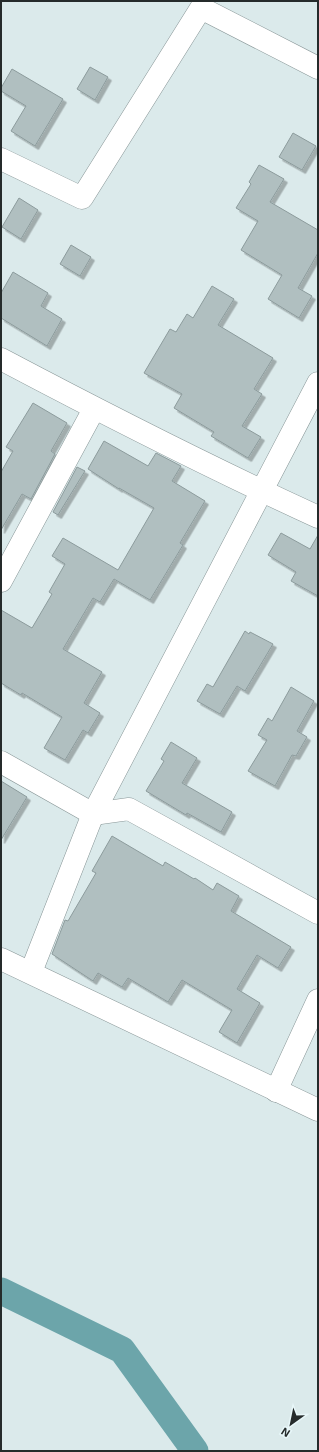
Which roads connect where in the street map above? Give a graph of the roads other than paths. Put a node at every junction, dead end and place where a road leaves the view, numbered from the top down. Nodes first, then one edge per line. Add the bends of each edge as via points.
1 (318, 68) edge
2 (1, 159) edge
3 (1, 359) edge
4 (318, 384) edge
5 (94, 409) junction
6 (262, 491) junction
7 (318, 517) edge
8 (1, 581) edge
9 (1, 762) edge
10 (93, 814) junction
11 (318, 913) edge
12 (1, 959) edge
13 (31, 972) junction
14 (318, 1000) edge
15 (276, 1091) junction
16 (318, 1110) edge

1 - 2 street via 201,8 82,198
3 - 5 street
4 - 6 street
5 - 6 street
5 - 8 street
6 - 7 street
6 - 10 street
9 - 10 street
10 - 11 street via 129,809
10 - 13 street
12 - 13 street
13 - 15 street
14 - 15 street
15 - 16 street

